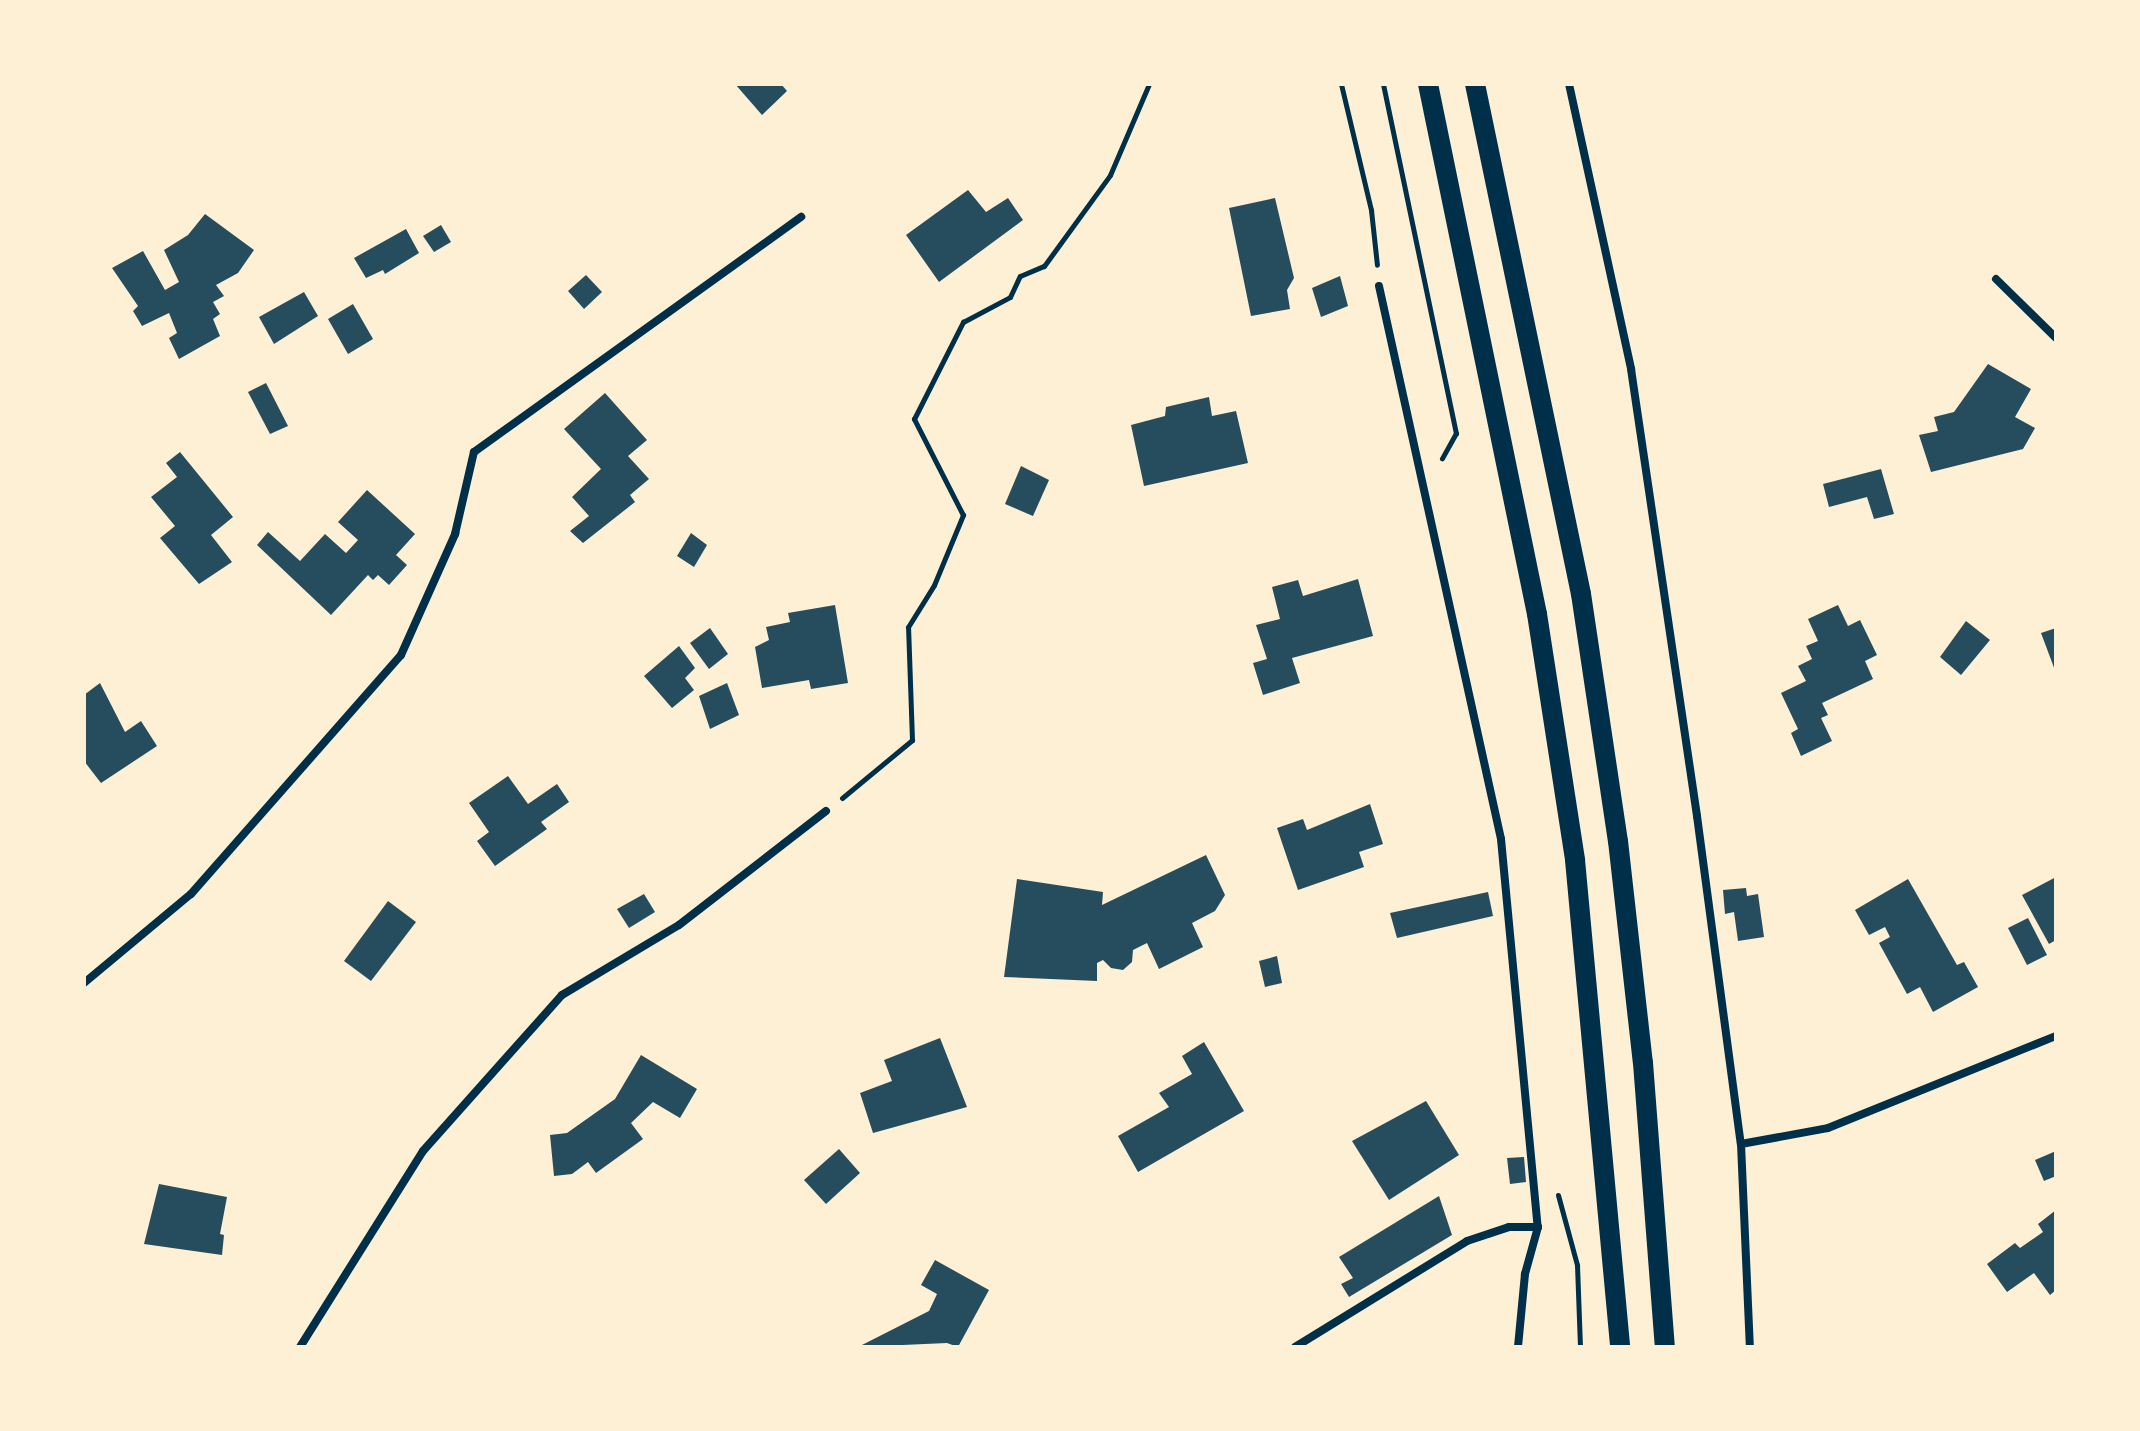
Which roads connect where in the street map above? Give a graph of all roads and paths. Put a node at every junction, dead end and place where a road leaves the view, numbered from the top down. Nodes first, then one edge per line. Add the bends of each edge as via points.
1 (1149, 84) edge
2 (1341, 84) edge
3 (1383, 84) edge
4 (1428, 84) edge
5 (1475, 84) edge
6 (1569, 84) edge
7 (801, 217) dead end
8 (1996, 279) dead end
9 (1379, 286) joint
10 (2056, 338) edge
11 (1423, 494) junction
12 (826, 811) joint
13 (84, 983) edge
14 (2056, 1036) edge
15 (1741, 1144) junction
16 (1531, 1164) junction
17 (1538, 1227) junction
18 (300, 1347) edge
19 (1295, 1347) edge
20 (1518, 1347) edge
21 (1580, 1347) edge
22 (1620, 1347) edge
23 (1665, 1347) edge
24 (1750, 1347) edge

1 - 12 path via 1110,175 1044,266 1020,276 1010,297 963,322 914,419 963,515 934,585 908,627 912,740
2 - 9 path via 1371,210
3 - 11 path via 1456,433
4 - 22 main road via 1531,583 1575,860
5 - 23 main road via 1525,303 1586,625 1643,1063
6 - 15 street via 1631,369
7 - 13 street via 474,452 455,534 401,655 191,894
8 - 10 street
9 - 11 street
11 - 16 street via 1501,839
12 - 18 street via 679,925 562,995 423,1151
14 - 15 street via 1828,1128
15 - 24 street
16 - 17 street
16 - 21 path via 1563,1200 1577,1265
17 - 19 street via 1509,1227 1467,1241
17 - 20 street via 1525,1274

